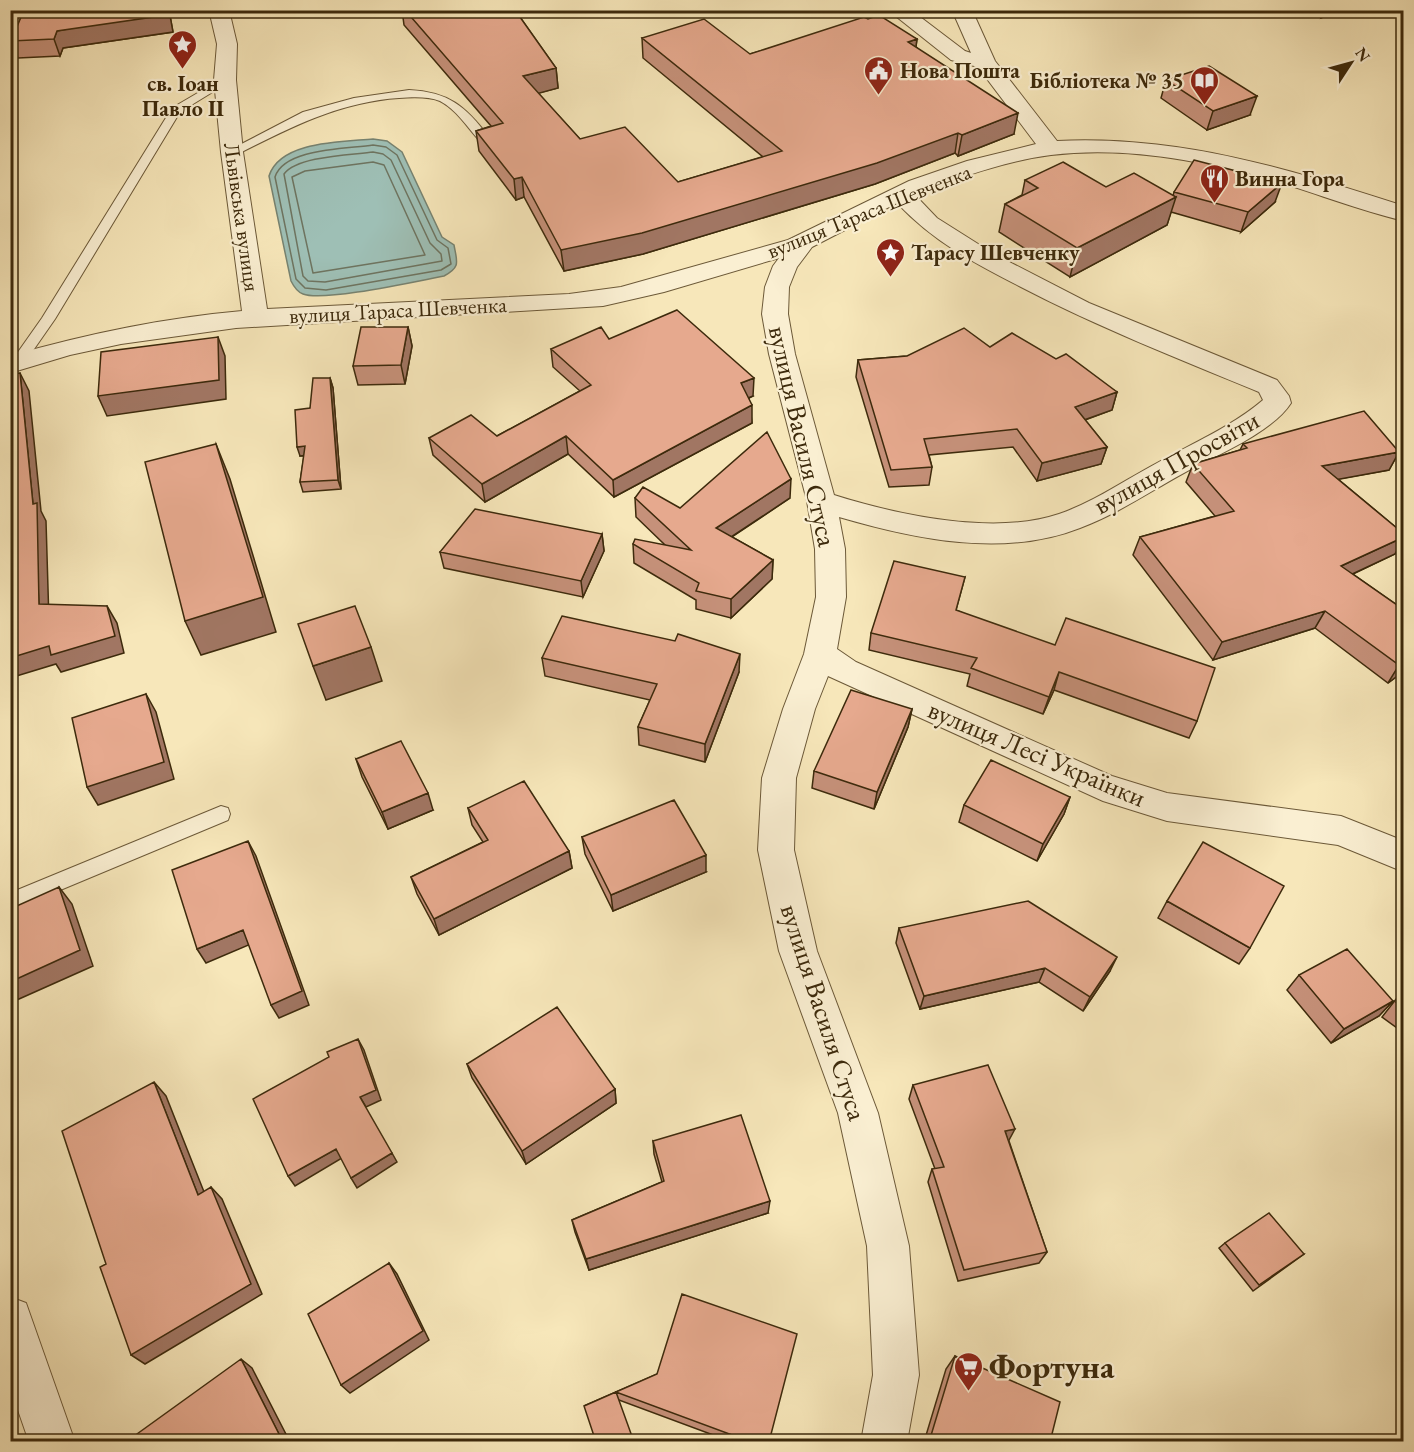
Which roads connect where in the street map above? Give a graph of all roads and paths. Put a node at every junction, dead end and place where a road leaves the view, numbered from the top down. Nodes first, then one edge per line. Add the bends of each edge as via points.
1 (219, 10) edge
2 (897, 10) edge
3 (962, 10) edge
4 (985, 62) junction
5 (225, 80) junction
6 (483, 137) edge
7 (1052, 148) junction
8 (232, 152) junction
9 (900, 193) junction
10 (1404, 214) edge
11 (804, 242) junction
12 (256, 318) junction
13 (14, 363) edge
14 (821, 501) junction
15 (820, 654) junction
16 (221, 814) dead end
17 (1404, 857) edge
18 (10, 902) edge
19 (10, 1319) edge
20 (52, 1442) edge
21 (884, 1442) edge

1 - 5 street, Львівська вулиця via 227,44
2 - 4 street via 958,56
3 - 4 street
4 - 7 street
5 - 8 street, Львівська вулиця
5 - 13 lane via 176,110 48,319
6 - 8 lane via 441,97 421,93 360,100 308,115
7 - 9 street, вулиця Тараса Шевченка
7 - 10 street, вулиця Тараса Шевченка via 1106,146 1220,161
8 - 12 street, Львівська вулиця
9 - 11 street, вулиця Тараса Шевченка
9 - 14 street, вулиця Просвіти via 929,223 985,259 1080,308 1268,387 1277,403 1264,415 1192,457 1068,522 1044,530 967,532
11 - 12 street, вулиця Тараса Шевченка via 661,286 599,298
11 - 14 street, вулиця Василя Стуса via 785,266 777,287 775,314
12 - 13 street, вулиця Тараса Шевченка via 113,336
14 - 15 street, вулиця Василя Стуса via 830,549 831,597
15 - 17 street, вулиця Лесі Українки via 845,670 1103,786 1167,807 1341,831
15 - 21 street, вулиця Василя Стуса via 779,778 776,850 798,951 858,1113 888,1246 896,1375
16 - 18 lane
19 - 20 street

